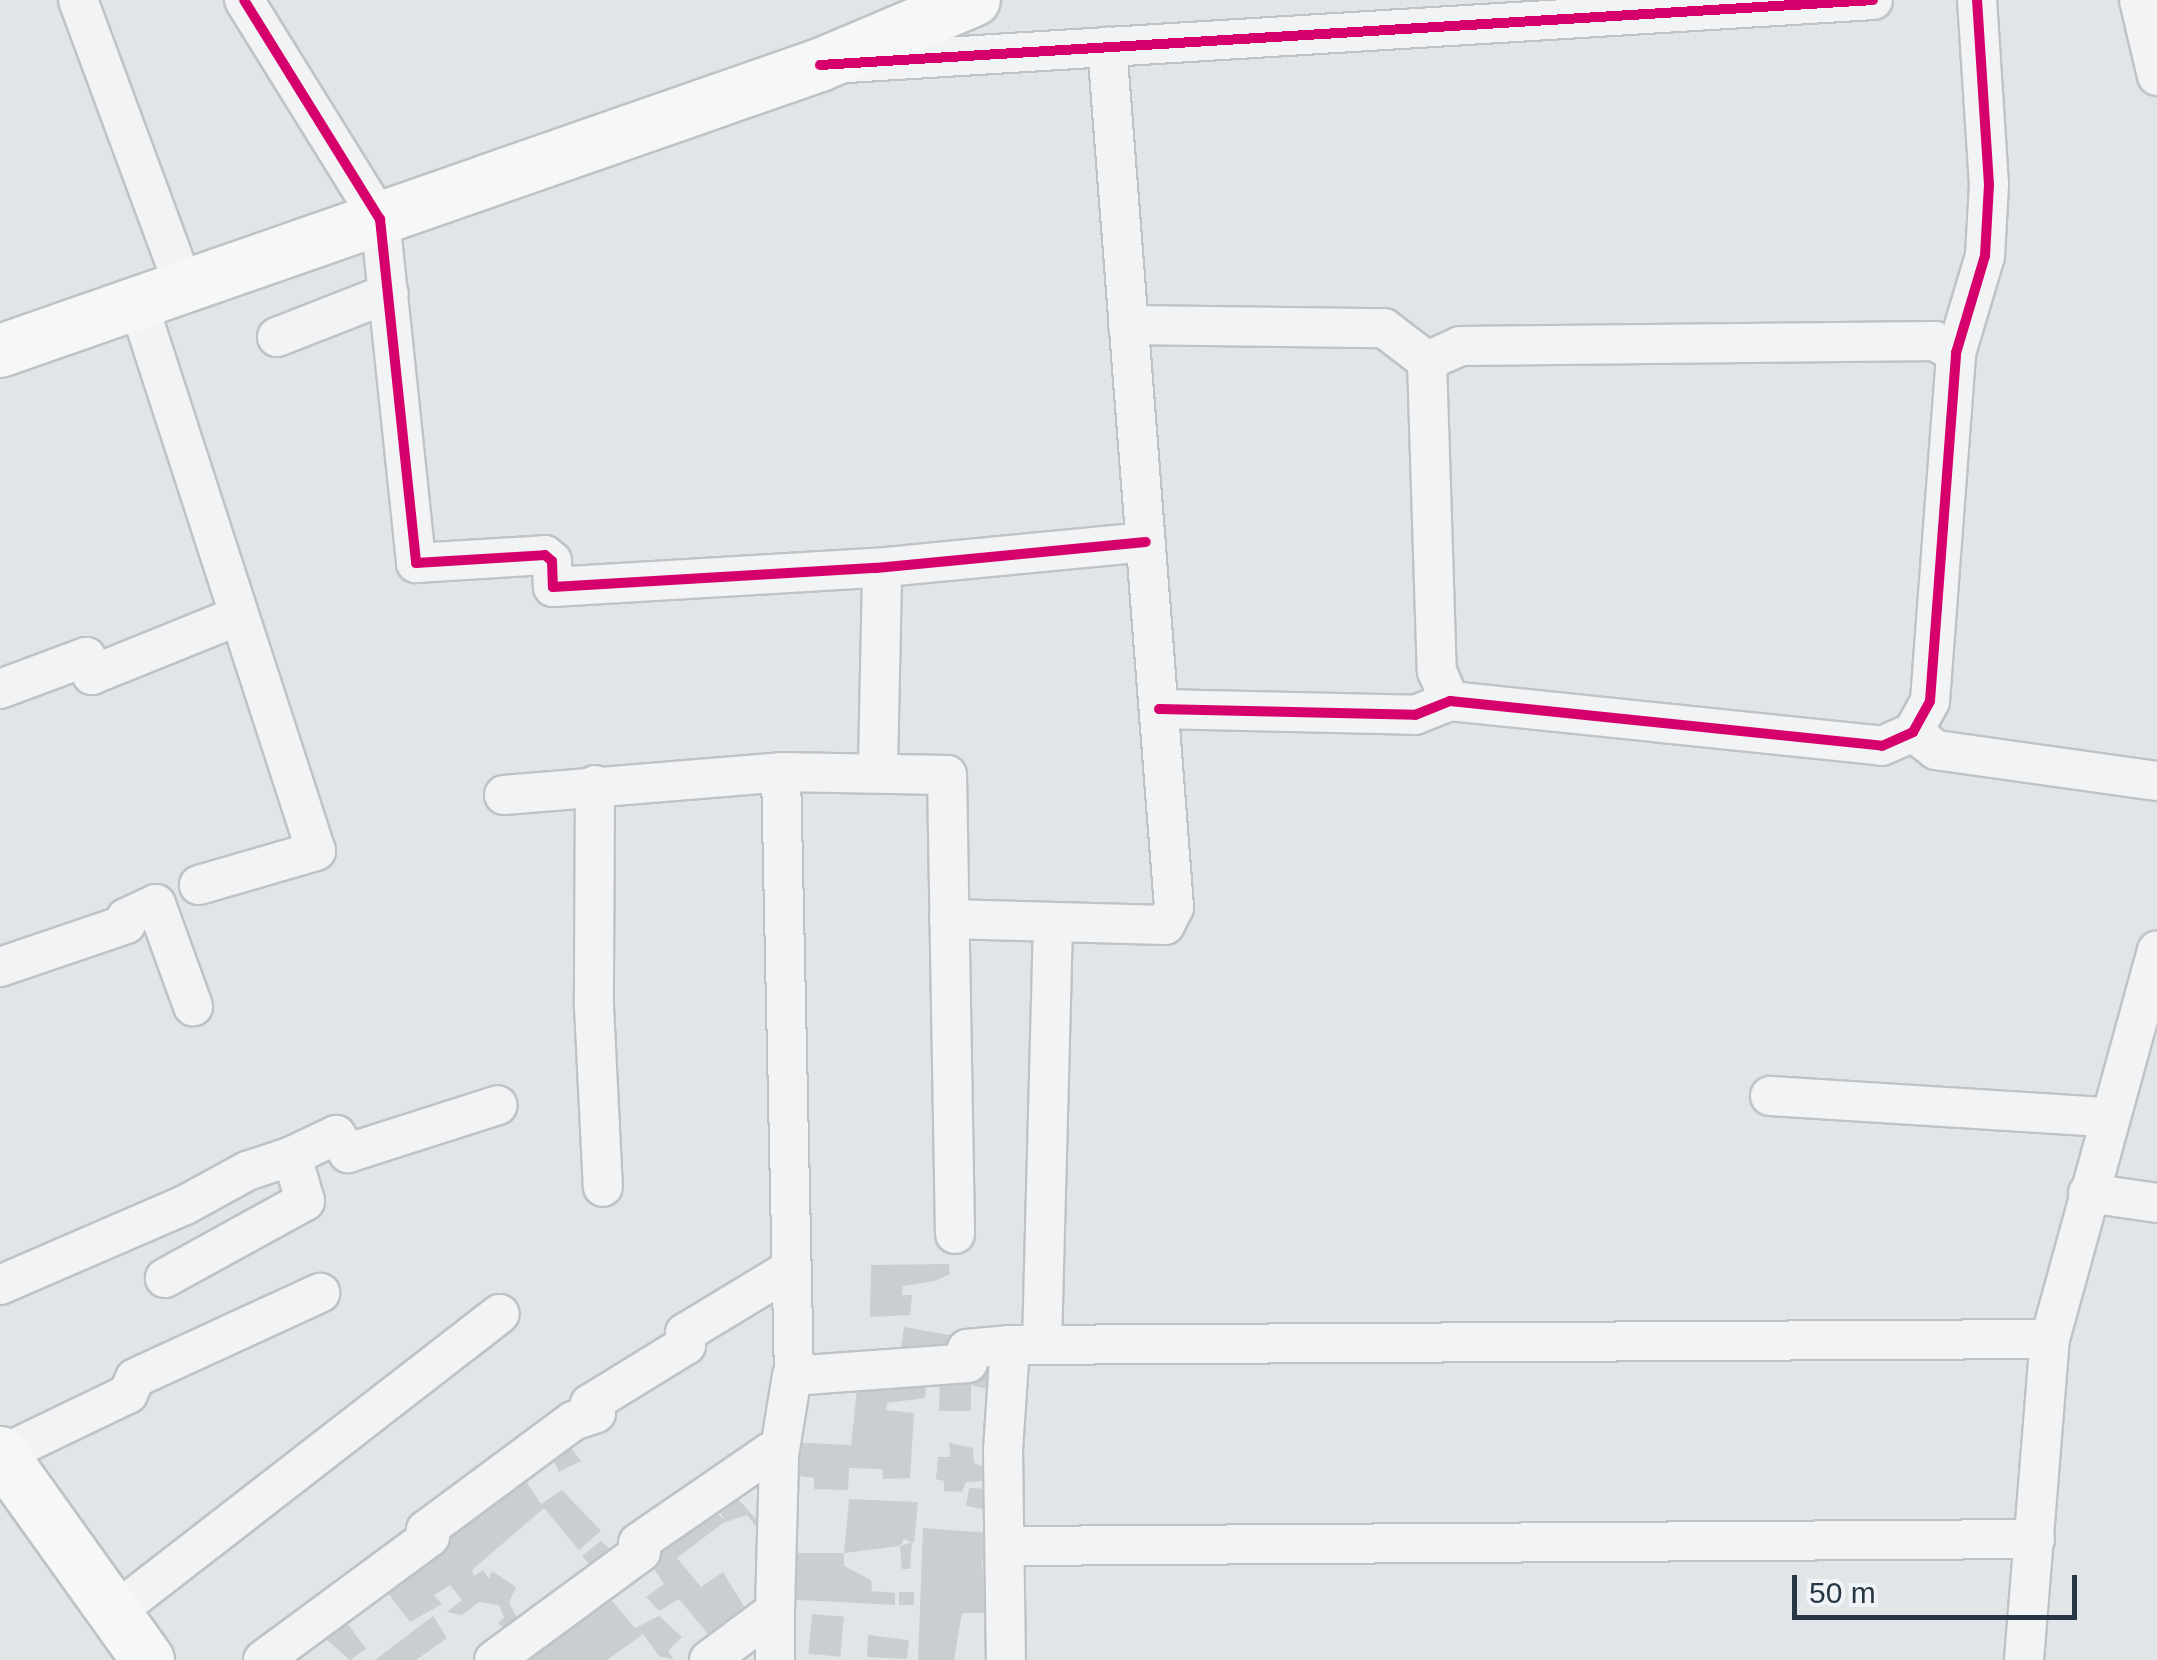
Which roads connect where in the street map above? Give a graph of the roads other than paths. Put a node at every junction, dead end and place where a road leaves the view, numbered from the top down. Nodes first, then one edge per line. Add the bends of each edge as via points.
1 (78, 0) edge
2 (244, 0) edge
3 (973, 0) edge
4 (1873, 0) edge
5 (1977, 0) edge
6 (2139, 0) edge
7 (1107, 48) junction
8 (820, 65) junction
9 (2157, 76) edge
10 (380, 219) junction
11 (389, 293) junction
12 (161, 295) junction
13 (1128, 325) junction
14 (276, 337) dead end
15 (0, 351) edge
16 (1956, 353) junction
17 (1428, 360) junction
18 (1146, 542) junction
19 (876, 568) junction
20 (238, 616) junction
21 (0, 689) edge
22 (1450, 701) junction
23 (1159, 709) junction
24 (1914, 732) junction
25 (878, 770) junction
26 (781, 772) junction
27 (2157, 781) edge
28 (595, 784) junction
29 (504, 795) dead end
30 (199, 886) dead end
31 (949, 920) junction
32 (1053, 922) junction
33 (2156, 965) edge
34 (0, 968) edge
35 (194, 1006) dead end
36 (1770, 1096) dead end
37 (498, 1105) dead end
38 (2108, 1118) junction
39 (296, 1171) junction
40 (602, 1187) dead end
41 (2088, 1193) junction
42 (2157, 1203) edge
43 (955, 1234) dead end
44 (789, 1270) junction
45 (165, 1278) dead end
46 (0, 1285) edge
47 (320, 1293) dead end
48 (500, 1314) dead end
49 (2050, 1338) junction
50 (1026, 1344) junction
51 (794, 1376) junction
52 (1, 1454) edge
53 (779, 1455) junction
54 (2035, 1538) junction
55 (1008, 1546) junction
56 (775, 1610) junction
57 (114, 1613) junction
58 (148, 1660) edge
59 (263, 1660) edge
60 (494, 1660) edge
61 (709, 1660) edge
62 (775, 1660) edge
63 (1006, 1660) edge
64 (2024, 1660) edge

1 - 12 street
2 - 10 street
3 - 8 main road
4 - 7 street
5 - 16 street via 1988,202 1984,256
6 - 9 street
7 - 8 street
7 - 13 street
8 - 10 main road
10 - 11 street
10 - 12 main road
11 - 14 street
11 - 19 street via 416,562 545,555 552,560 553,586
12 - 15 main road
12 - 20 street
13 - 17 street via 1384,328
13 - 18 street
16 - 17 street via 1935,341 1460,346
16 - 24 street via 1930,702
17 - 22 street via 1437,671
18 - 19 street
18 - 23 street
19 - 25 street via 882,576
20 - 21 street via 92,675 86,656
20 - 30 street via 316,851
22 - 23 street via 1415,715
22 - 24 street via 1882,746
23 - 32 street via 1174,907 1165,926
24 - 27 street via 1936,750
25 - 26 street
25 - 31 street via 947,775
26 - 28 street
26 - 44 street
28 - 29 street
28 - 40 street
31 - 32 street
31 - 43 street
32 - 50 street
33 - 38 street
34 - 35 street via 126,924 156,904
36 - 38 street
37 - 39 street via 348,1153 336,1135
38 - 41 street
39 - 45 street via 305,1201
39 - 46 street via 246,1171
41 - 42 street
41 - 49 street
44 - 51 street
44 - 59 street via 685,1333 686,1345 590,1404 596,1413 558,1432
47 - 52 street via 135,1378 128,1394
48 - 57 street
49 - 50 street
49 - 54 street
50 - 51 street via 967,1349 968,1362
50 - 55 street via 1003,1450
51 - 53 street
52 - 57 main road
53 - 56 street
53 - 60 street via 770,1453 638,1543 642,1552
54 - 55 street
54 - 64 street
55 - 63 street
56 - 61 street
56 - 62 street
57 - 58 main road

